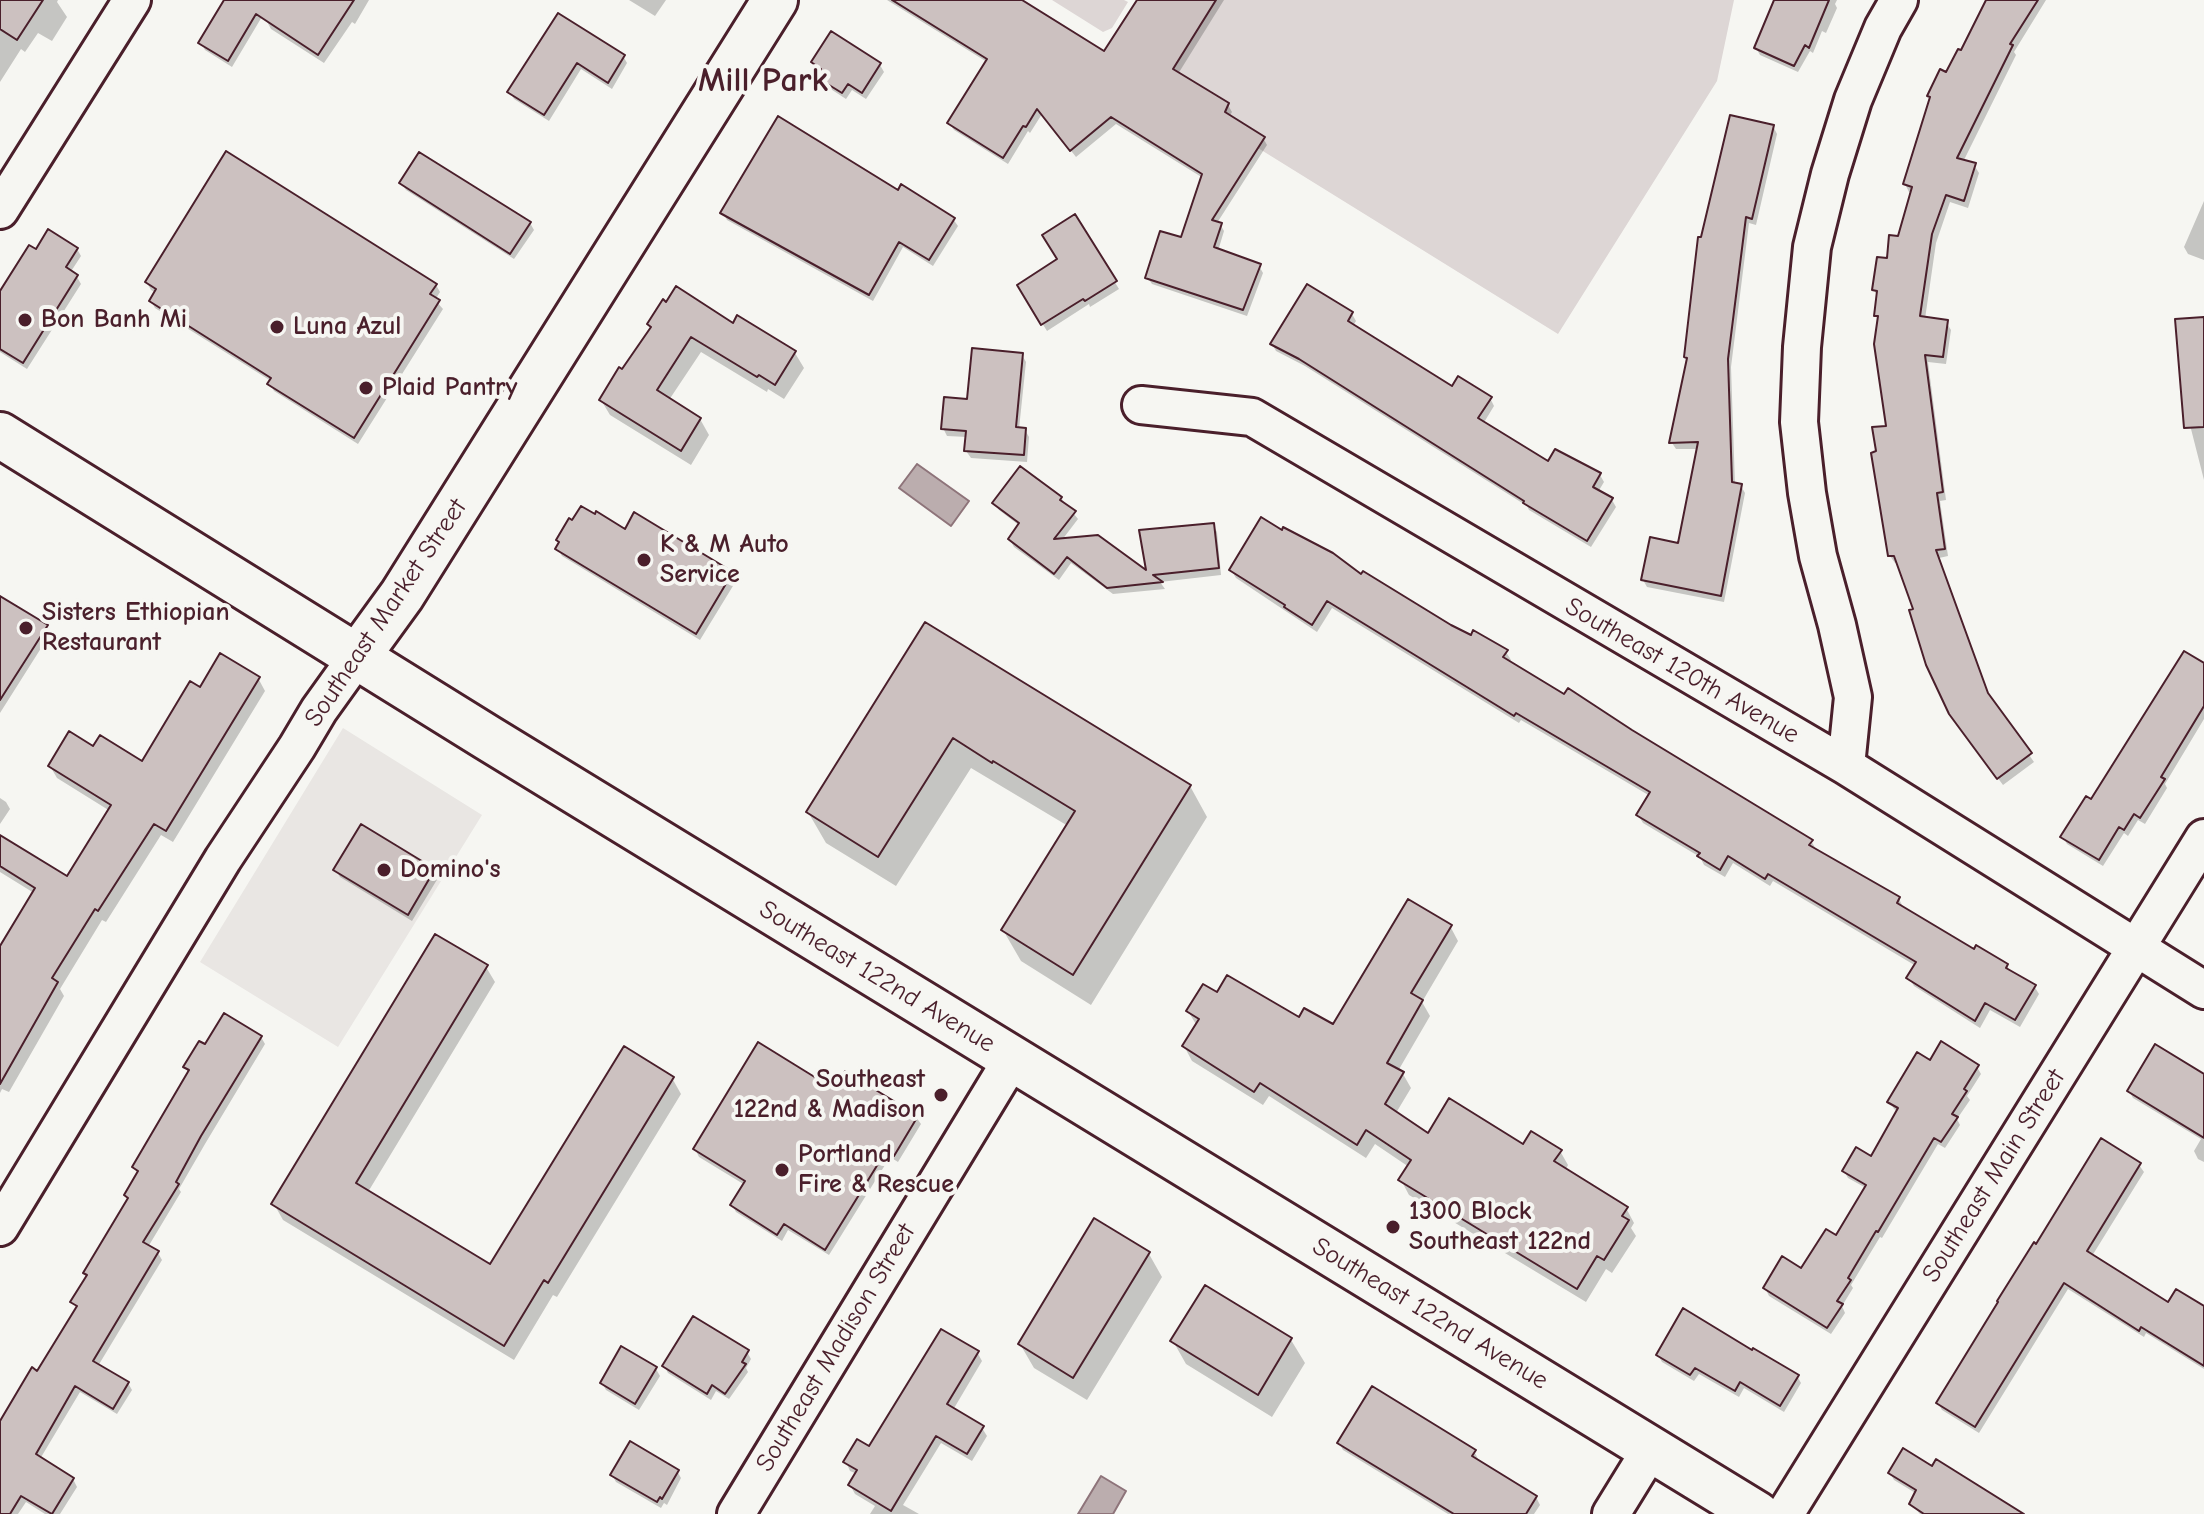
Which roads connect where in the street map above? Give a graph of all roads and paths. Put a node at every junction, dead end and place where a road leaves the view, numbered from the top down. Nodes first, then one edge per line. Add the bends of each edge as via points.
1 (132, 0) edge
2 (775, 0) edge
3 (1899, 0) edge
4 (0, 210) edge
5 (1141, 405) dead end
6 (0, 435) edge
7 (357, 657) junction
8 (1846, 766) junction
9 (2204, 838) edge
10 (2136, 947) junction
11 (2204, 990) edge
12 (1012, 1059) junction
13 (0, 1227) edge
14 (1651, 1449) junction
15 (736, 1514) edge
16 (1611, 1514) edge
17 (1757, 1514) edge
18 (1785, 1514) edge

1 - 4 street
2 - 7 main road, Southeast Market Street via 402,595
3 - 8 street via 1853,100 1830,174 1812,247 1802,347 1799,422 1807,493 1853,697
5 - 8 street, Southeast 120th Avenue via 1252,417
6 - 7 main road, Southeast 122nd Avenue
7 - 12 main road, Southeast 122nd Avenue
7 - 13 street, Southeast Market Street via 223,859
8 - 10 street, Southeast 120th Avenue
9 - 10 street, Southeast Main Street
10 - 11 street, Southeast 120th Avenue
10 - 18 street, Southeast Main Street
12 - 14 main road, Southeast 122nd Avenue
12 - 15 street, Southeast Madison Street
14 - 16 street
14 - 17 main road, Southeast 122nd Avenue

